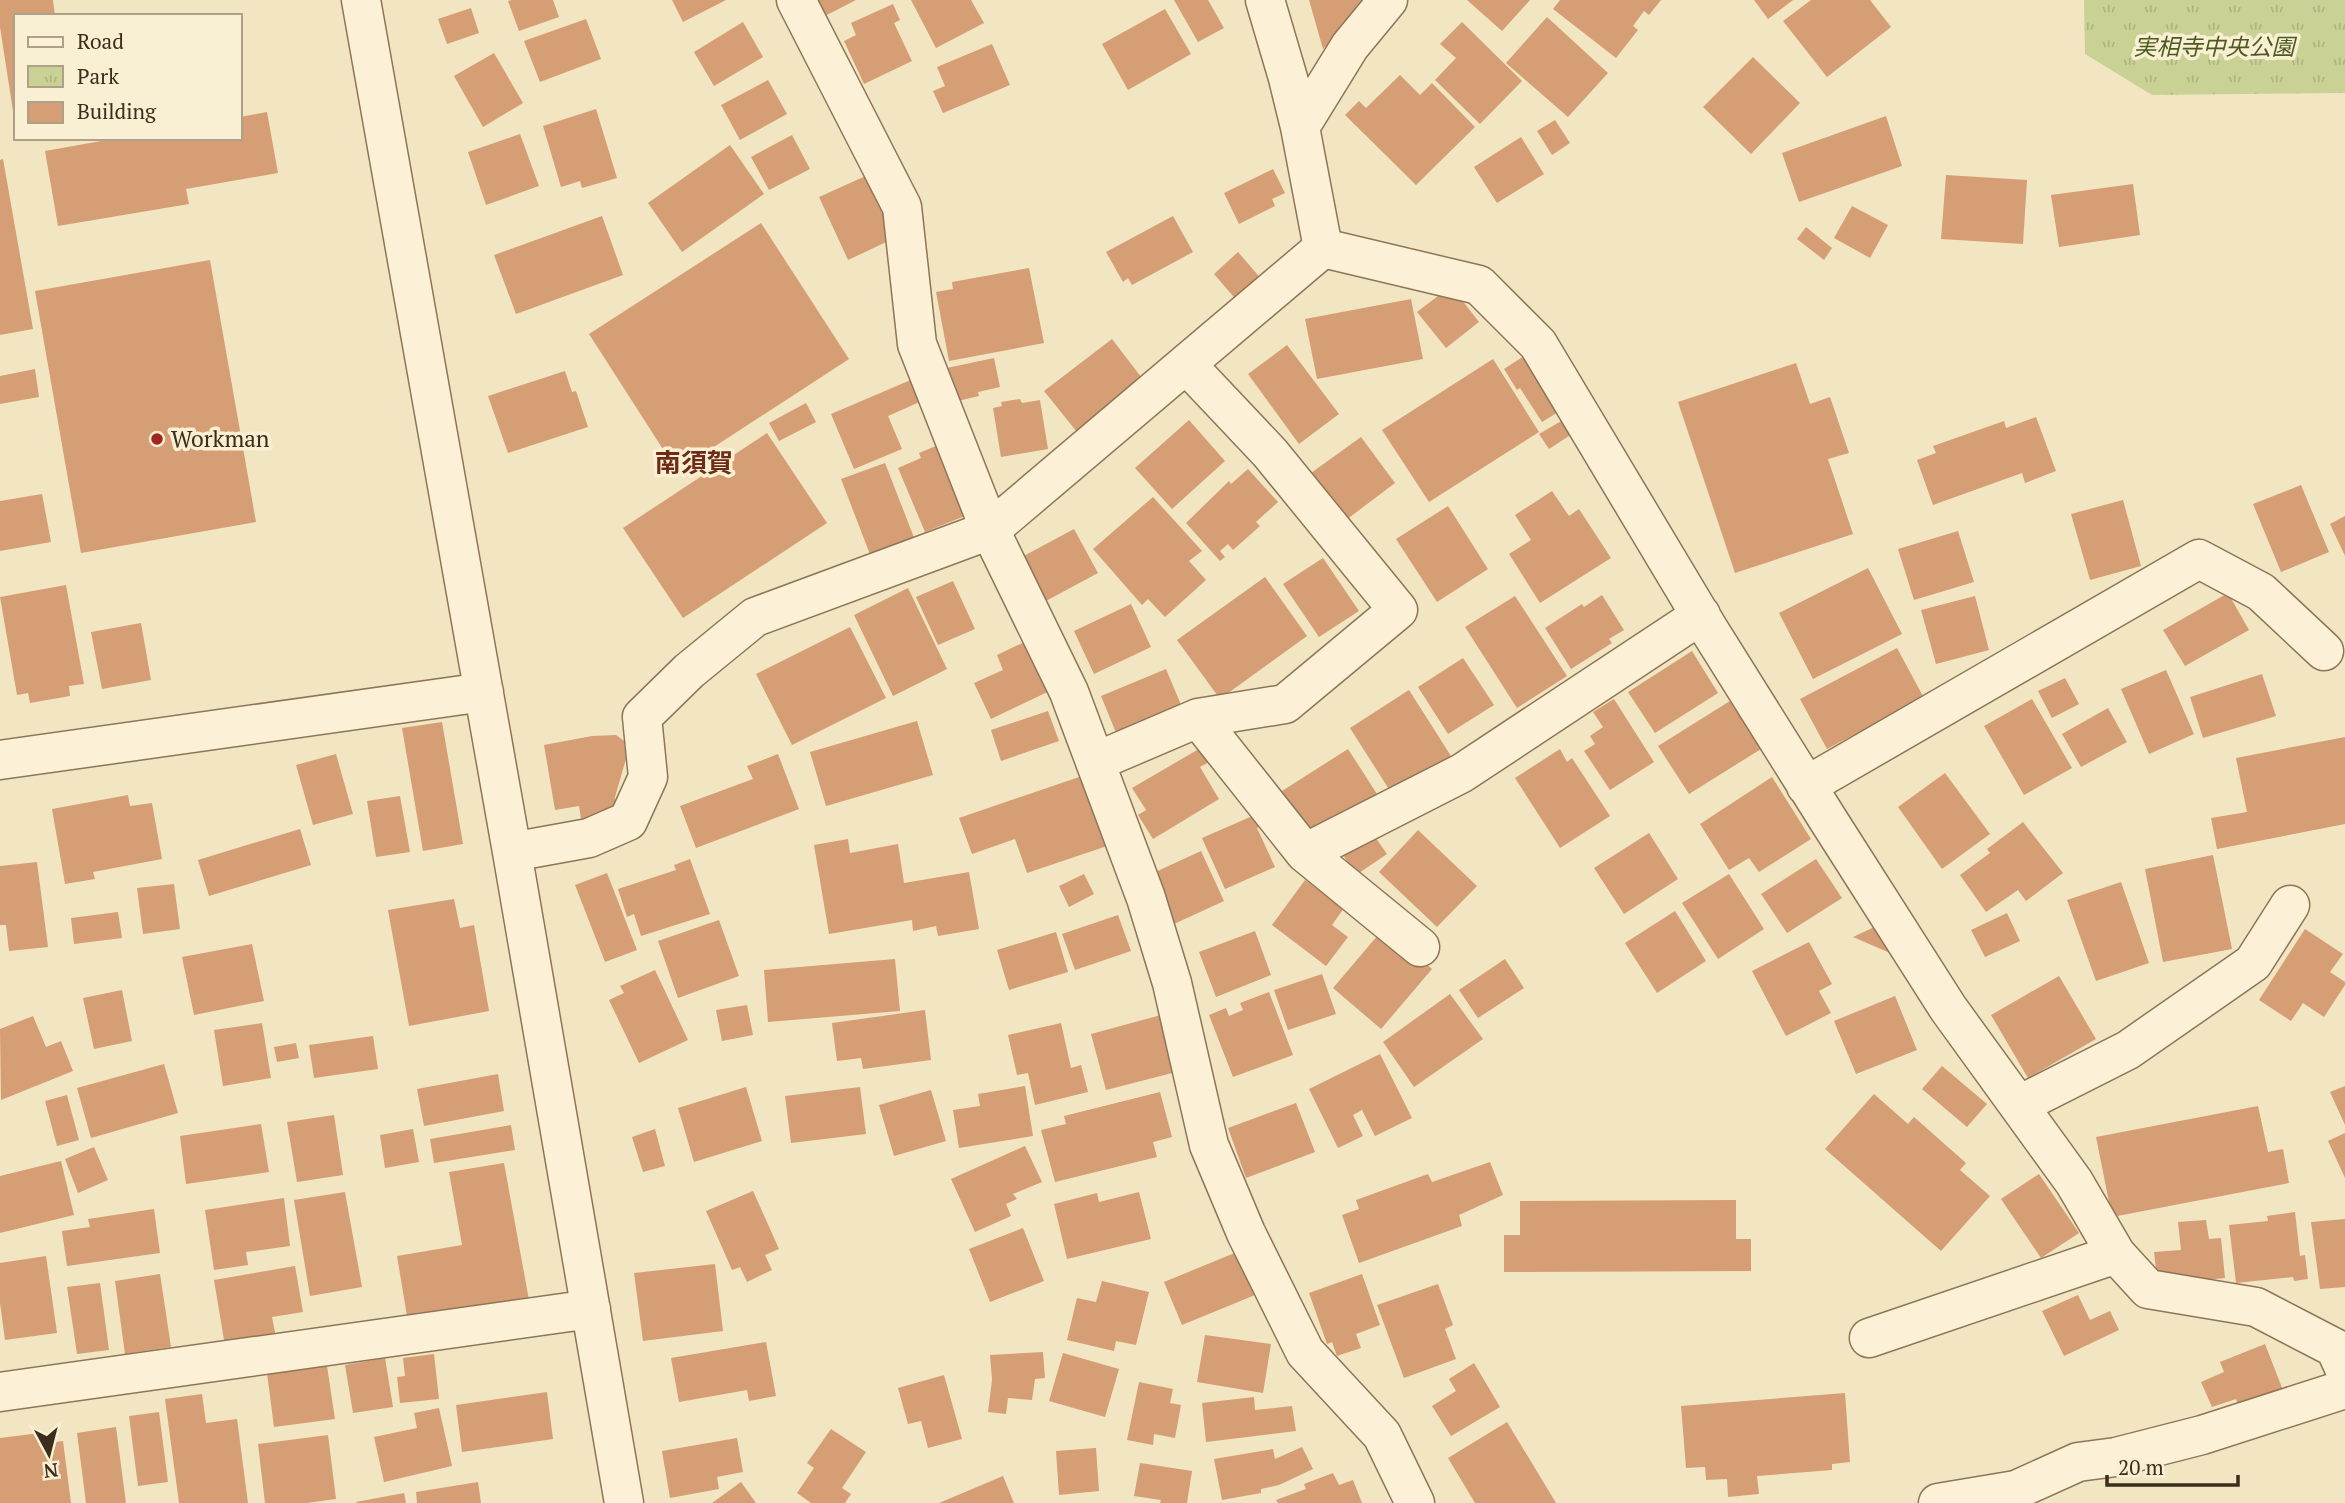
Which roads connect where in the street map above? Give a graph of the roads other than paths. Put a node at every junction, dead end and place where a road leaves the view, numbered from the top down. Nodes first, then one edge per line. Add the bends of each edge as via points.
1 (361, 0) edge
2 (796, 0) edge
3 (1265, 0) edge
4 (1388, 0) edge
5 (1300, 127) junction
6 (1323, 248) junction
7 (1185, 364) junction
8 (990, 530) junction
9 (1701, 615) junction
10 (2324, 651) dead end
11 (484, 692) junction
12 (1198, 718) junction
13 (0, 760) edge
14 (1095, 762) junction
15 (1806, 786) junction
16 (512, 852) junction
17 (1305, 853) junction
18 (2290, 905) dead end
19 (1420, 947) dead end
20 (2019, 1105) junction
21 (2116, 1254) junction
22 (591, 1309) junction
23 (1869, 1338) dead end
24 (2345, 1370) edge
25 (2345, 1389) edge
26 (0, 1392) edge
27 (624, 1503) edge
28 (1415, 1503) edge
29 (1938, 1503) edge

1 - 11 street
2 - 8 street via 902,207 917,344
3 - 5 street
4 - 5 street via 1350,46
5 - 6 street
6 - 7 street
6 - 9 street via 1479,285 1538,344
7 - 8 street
7 - 12 street via 1270,453 1398,610 1285,704
8 - 14 street via 1069,692
8 - 16 street via 755,617 642,717 648,777 628,821 589,838
9 - 15 street
9 - 17 street via 1462,773
10 - 15 street via 2261,592 2199,559
11 - 13 street
11 - 16 street
12 - 14 street
12 - 17 street
14 - 28 street via 1172,983 1209,1145 1246,1233 1305,1352 1382,1435
15 - 20 street via 1948,1008
16 - 22 street
17 - 19 street
18 - 20 street via 2253,963 2128,1050
20 - 21 street via 2074,1182
21 - 23 street
21 - 24 street via 2148,1289 2256,1307 2335,1348
22 - 26 street
22 - 27 street
25 - 29 street via 2202,1435 2078,1462 2016,1490

